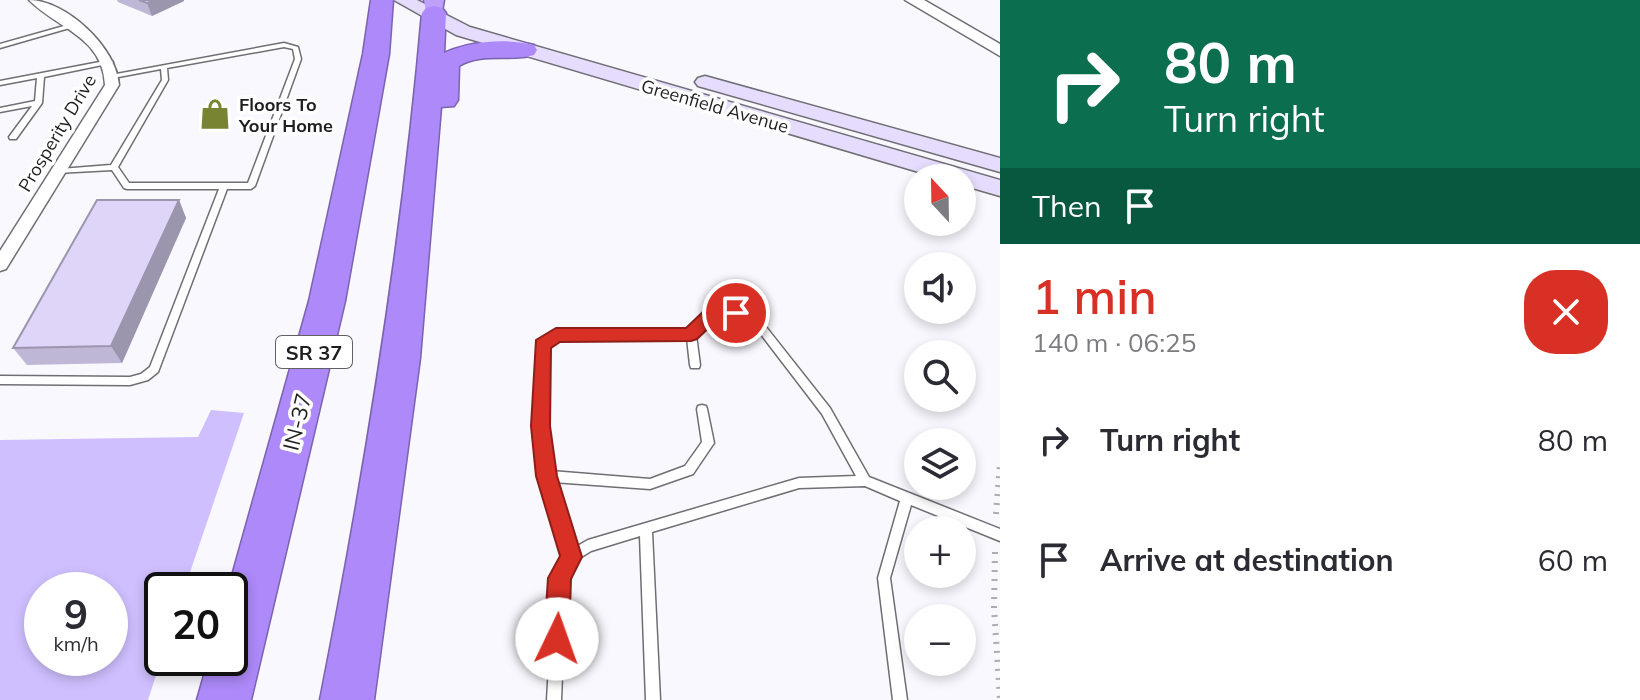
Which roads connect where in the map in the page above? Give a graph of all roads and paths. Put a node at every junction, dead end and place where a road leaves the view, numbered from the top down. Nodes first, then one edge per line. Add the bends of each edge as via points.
1 (35, 0) edge
2 (382, 0) edge
3 (403, 0) edge
4 (913, 0) edge
5 (434, 6) edge
6 (71, 26) junction
7 (0, 46) edge
8 (525, 50) junction
9 (1000, 51) edge
10 (164, 67) junction
11 (112, 69) junction
12 (41, 76) junction
13 (0, 83) edge
14 (38, 103) junction
15 (0, 110) edge
16 (13, 137) dead end
17 (1000, 165) edge
18 (114, 167) junction
19 (60, 171) junction
20 (224, 187) junction
21 (1000, 188) edge
22 (0, 265) edge
23 (691, 334) junction
24 (695, 365) dead end
25 (0, 380) edge
26 (702, 409) dead end
27 (392, 416) junction
28 (1000, 463) edge
29 (546, 476) junction
30 (865, 481) junction
31 (996, 494) dead end
32 (904, 497) edge
33 (906, 500) edge
34 (912, 500) edge
35 (646, 528) junction
36 (1000, 535) edge
37 (571, 557) junction
38 (995, 569) dead end
39 (1000, 699) edge
40 (224, 700) edge
41 (347, 700) edge
42 (554, 700) edge
43 (653, 700) edge
44 (900, 700) edge

1 - 6 street, Prosperity Drive
2 - 40 highway, IN-37 / SR 37 via 327,301
3 - 5 main road, Greenfield Avenue
4 - 9 street
5 - 8 main road, Greenfield Avenue via 463,31
5 - 17 main road, Greenfield Avenue
5 - 27 highway via 425,145
6 - 7 lane
6 - 11 street, Prosperity Drive via 101,49
8 - 21 main road, Greenfield Avenue
8 - 27 highway via 473,51 446,63 421,350
10 - 11 lane
10 - 18 lane via 165,80
10 - 20 lane via 284,45 296,48 298,59 251,186
11 - 12 lane
11 - 19 street, Prosperity Drive via 108,95
12 - 13 lane
12 - 14 lane
14 - 15 lane
14 - 16 lane
18 - 19 lane
18 - 20 lane via 127,186
19 - 22 street, Prosperity Drive
20 - 25 lane via 154,369 130,381
23 - 24 lane
23 - 29 lane via 556,335 542,345 540,426
23 - 30 lane via 712,313 736,313 756,321 826,411
26 - 29 lane via 708,443 689,470 650,484
27 - 41 highway
28 - 31 path
29 - 37 lane
30 - 32 lane
30 - 35 lane via 799,483
33 - 44 lane via 884,578
34 - 36 lane
35 - 37 lane via 588,546
35 - 43 lane
37 - 42 lane via 560,578
38 - 39 path

